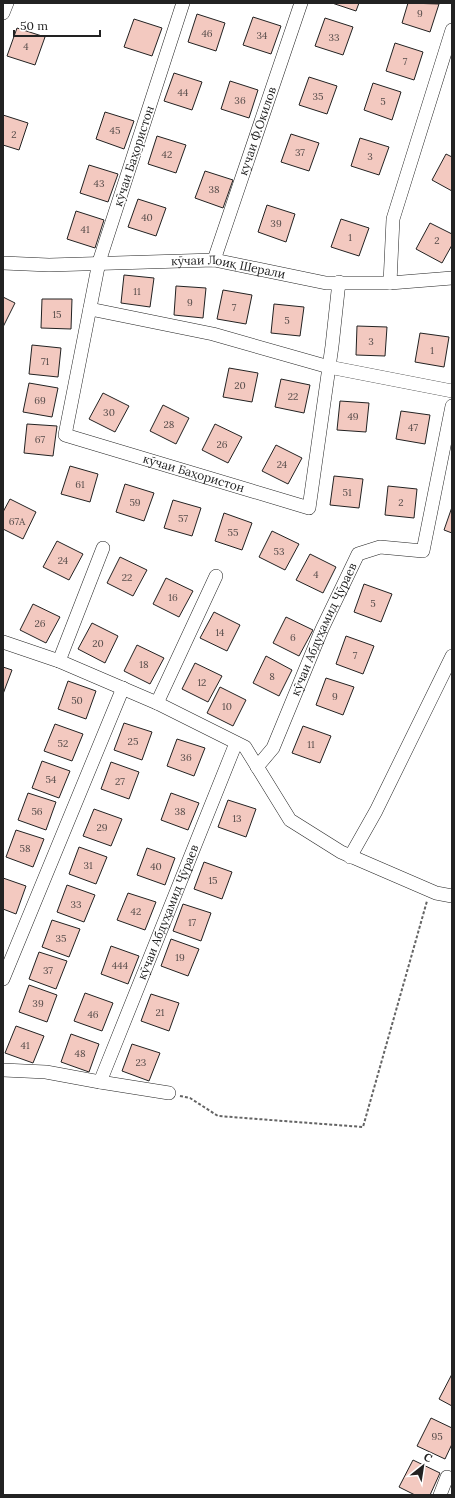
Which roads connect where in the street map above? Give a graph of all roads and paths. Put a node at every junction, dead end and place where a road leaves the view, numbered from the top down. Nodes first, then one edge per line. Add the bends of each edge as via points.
1 (7, 3) edge
2 (183, 3) edge
3 (301, 3) edge
4 (3, 13) edge
5 (452, 30) edge
6 (214, 260) junction
7 (99, 262) junction
8 (3, 263) edge
9 (452, 278) edge
10 (339, 282) junction
11 (390, 283) junction
12 (90, 310) junction
13 (329, 367) junction
14 (452, 391) edge
15 (452, 406) edge
16 (102, 548) dead end
17 (216, 576) dead end
18 (3, 642) edge
19 (452, 656) edge
20 (59, 661) junction
21 (123, 688) junction
22 (157, 703) junction
23 (236, 743) junction
24 (257, 767) junction
25 (350, 857) junction
26 (430, 890) junction
27 (452, 896) edge
28 (3, 979) edge
29 (3, 1070) edge
30 (100, 1082) junction
31 (169, 1093) joint
32 (450, 1478) edge
33 (440, 1495) edge

1 - 4 street
2 - 7 street, кӯчаи Баҳористон
3 - 6 street, кучаи Ф.Окилов
5 - 11 street via 393,219
6 - 7 street, кӯчаи Лоиқ Шерали
6 - 10 street, кӯчаи Лоиқ Шерали via 326,283
7 - 8 street, кӯчаи Лоиқ Шерали via 49,265
7 - 12 street, кӯчаи Баҳористон
9 - 11 street, кӯчаи Лоиқ Шерали
10 - 11 street, кӯчаи Лоиқ Шерали
10 - 13 street, кӯчаи Баҳористон
12 - 13 street via 213,334
12 - 13 street, кӯчаи Баҳористон via 65,435 309,508
13 - 14 street
15 - 24 street, кӯчаи Абдуҳамид Ҷӯраев via 423,551 380,547 358,554 322,629 273,748
16 - 20 street
17 - 22 street
18 - 20 street
19 - 25 street via 376,811
20 - 21 street
21 - 22 street
21 - 28 street
22 - 23 street
23 - 24 street via 245,747
23 - 30 street, кӯчаи Абдуҳамид Ҷӯраев
24 - 25 street via 290,820
25 - 26 street
26 - 27 street
26 - 31 path via 363,1127 218,1116 190,1098
29 - 30 street via 46,1072
30 - 31 street
32 - 33 street

